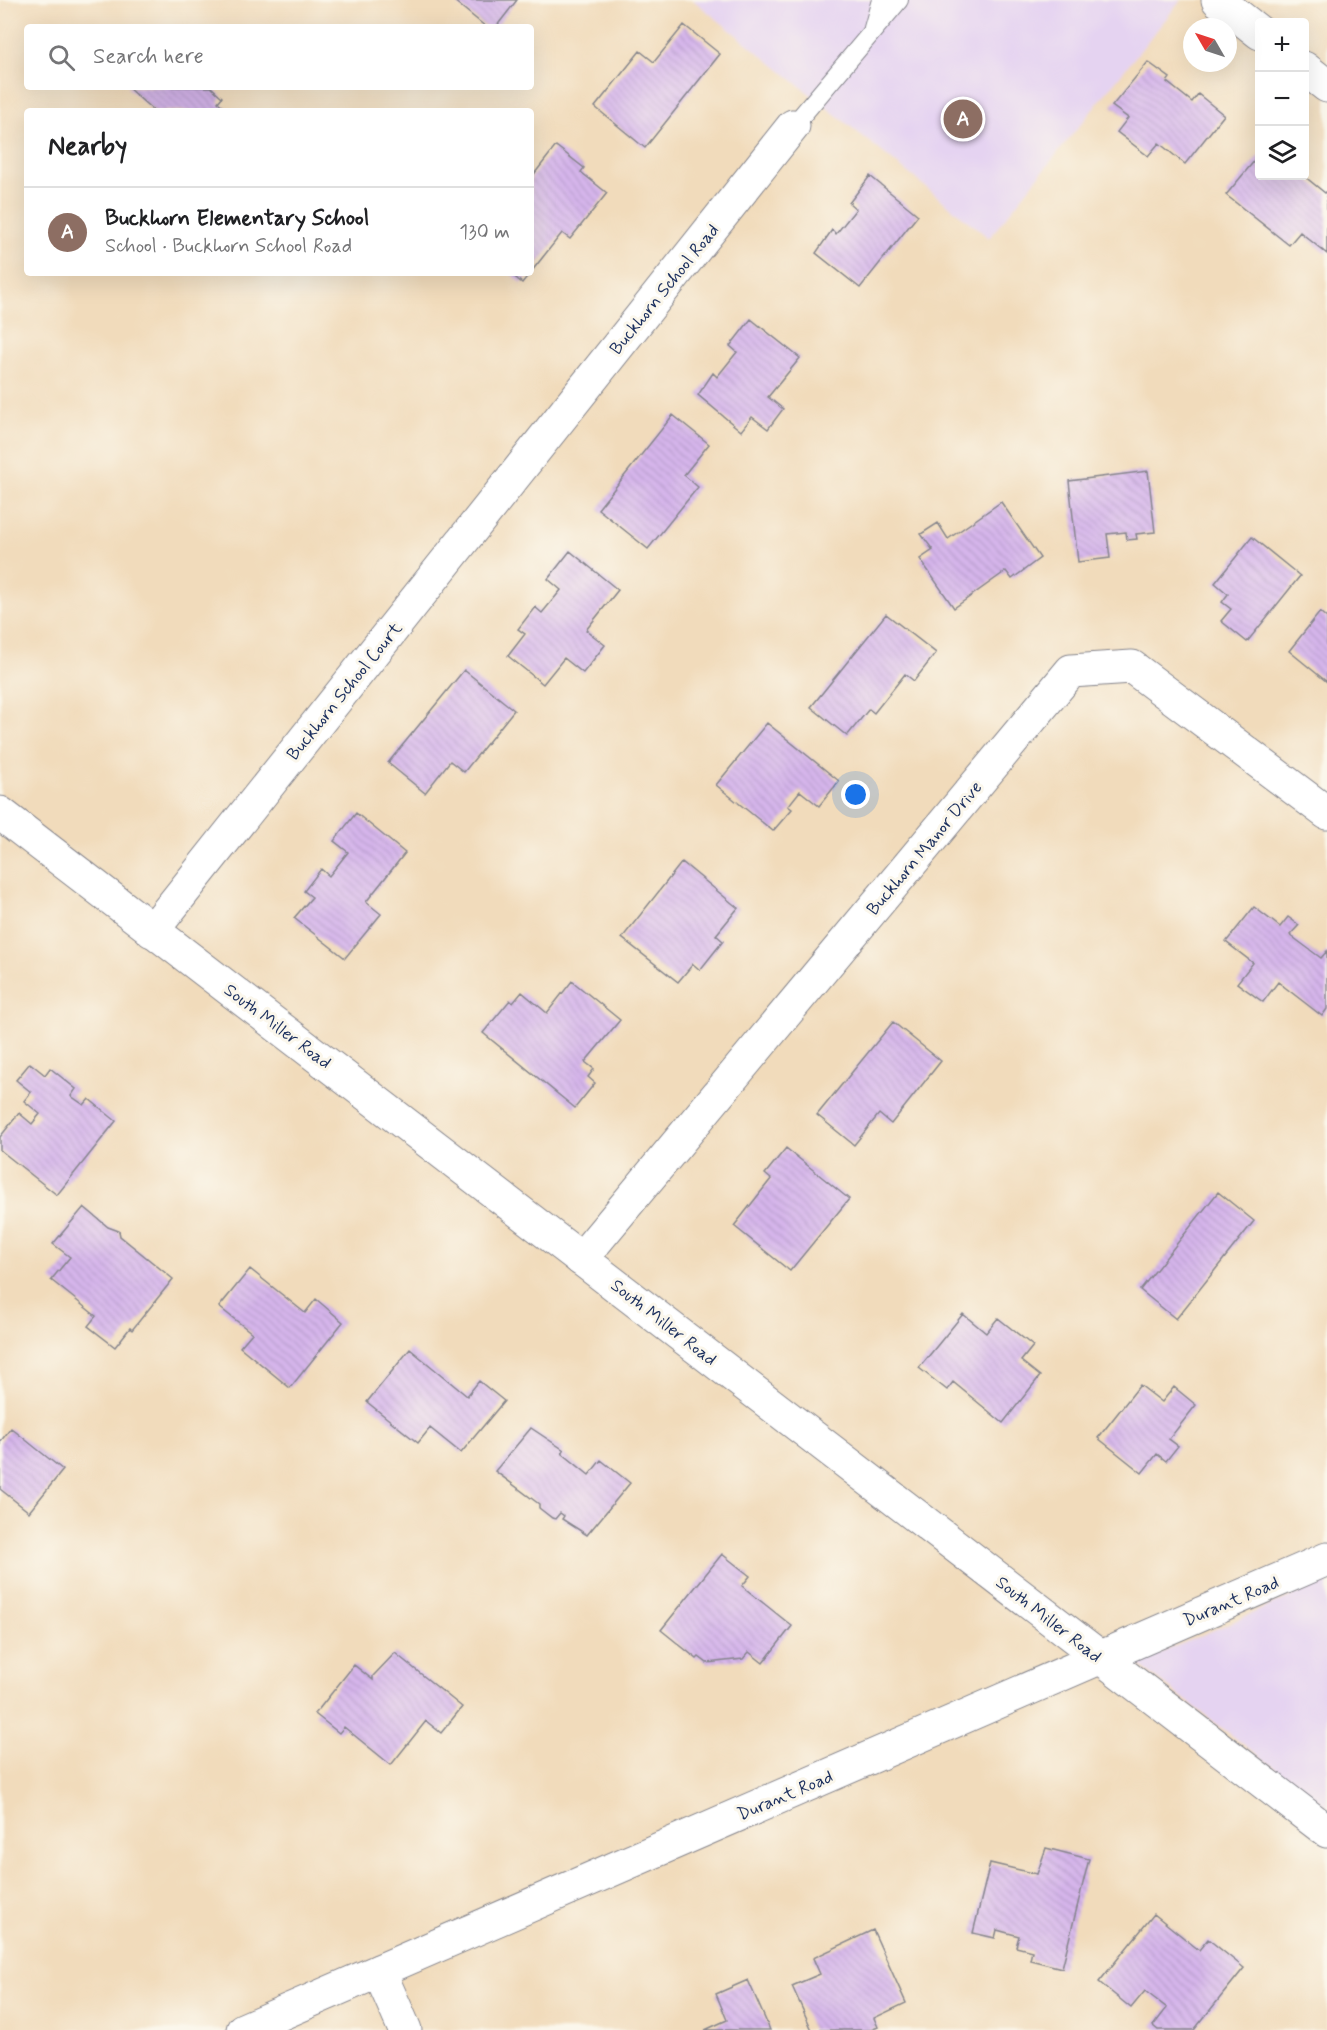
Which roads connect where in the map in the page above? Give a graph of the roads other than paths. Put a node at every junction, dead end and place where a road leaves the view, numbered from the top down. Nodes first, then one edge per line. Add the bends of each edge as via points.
1 (881, 0) edge
2 (899, 0) edge
3 (1218, 0) edge
4 (1255, 29) edge
5 (872, 33) junction
6 (1309, 72) edge
7 (1327, 86) edge
8 (793, 126) joint
9 (535, 451) joint
10 (0, 813) edge
11 (1327, 813) edge
12 (152, 931) junction
13 (581, 1259) junction
14 (1327, 1559) edge
15 (1100, 1658) junction
16 (1327, 1831) edge
17 (379, 1971) junction
18 (243, 2030) edge
19 (405, 2030) edge

1 - 5 lane
2 - 5 lane
3 - 4 street
5 - 8 lane
6 - 7 street
8 - 9 street, Buckhorn School Road
9 - 12 street, Buckhorn School Court
10 - 12 street, South Miller Road
11 - 13 street, Buckhorn Manor Drive via 1132,667 1071,671
12 - 13 street, South Miller Road
13 - 15 street, South Miller Road
14 - 15 street, Durant Road
15 - 16 street, South Miller Road
15 - 17 street, Durant Road
17 - 18 street, Durant Road
17 - 19 street

